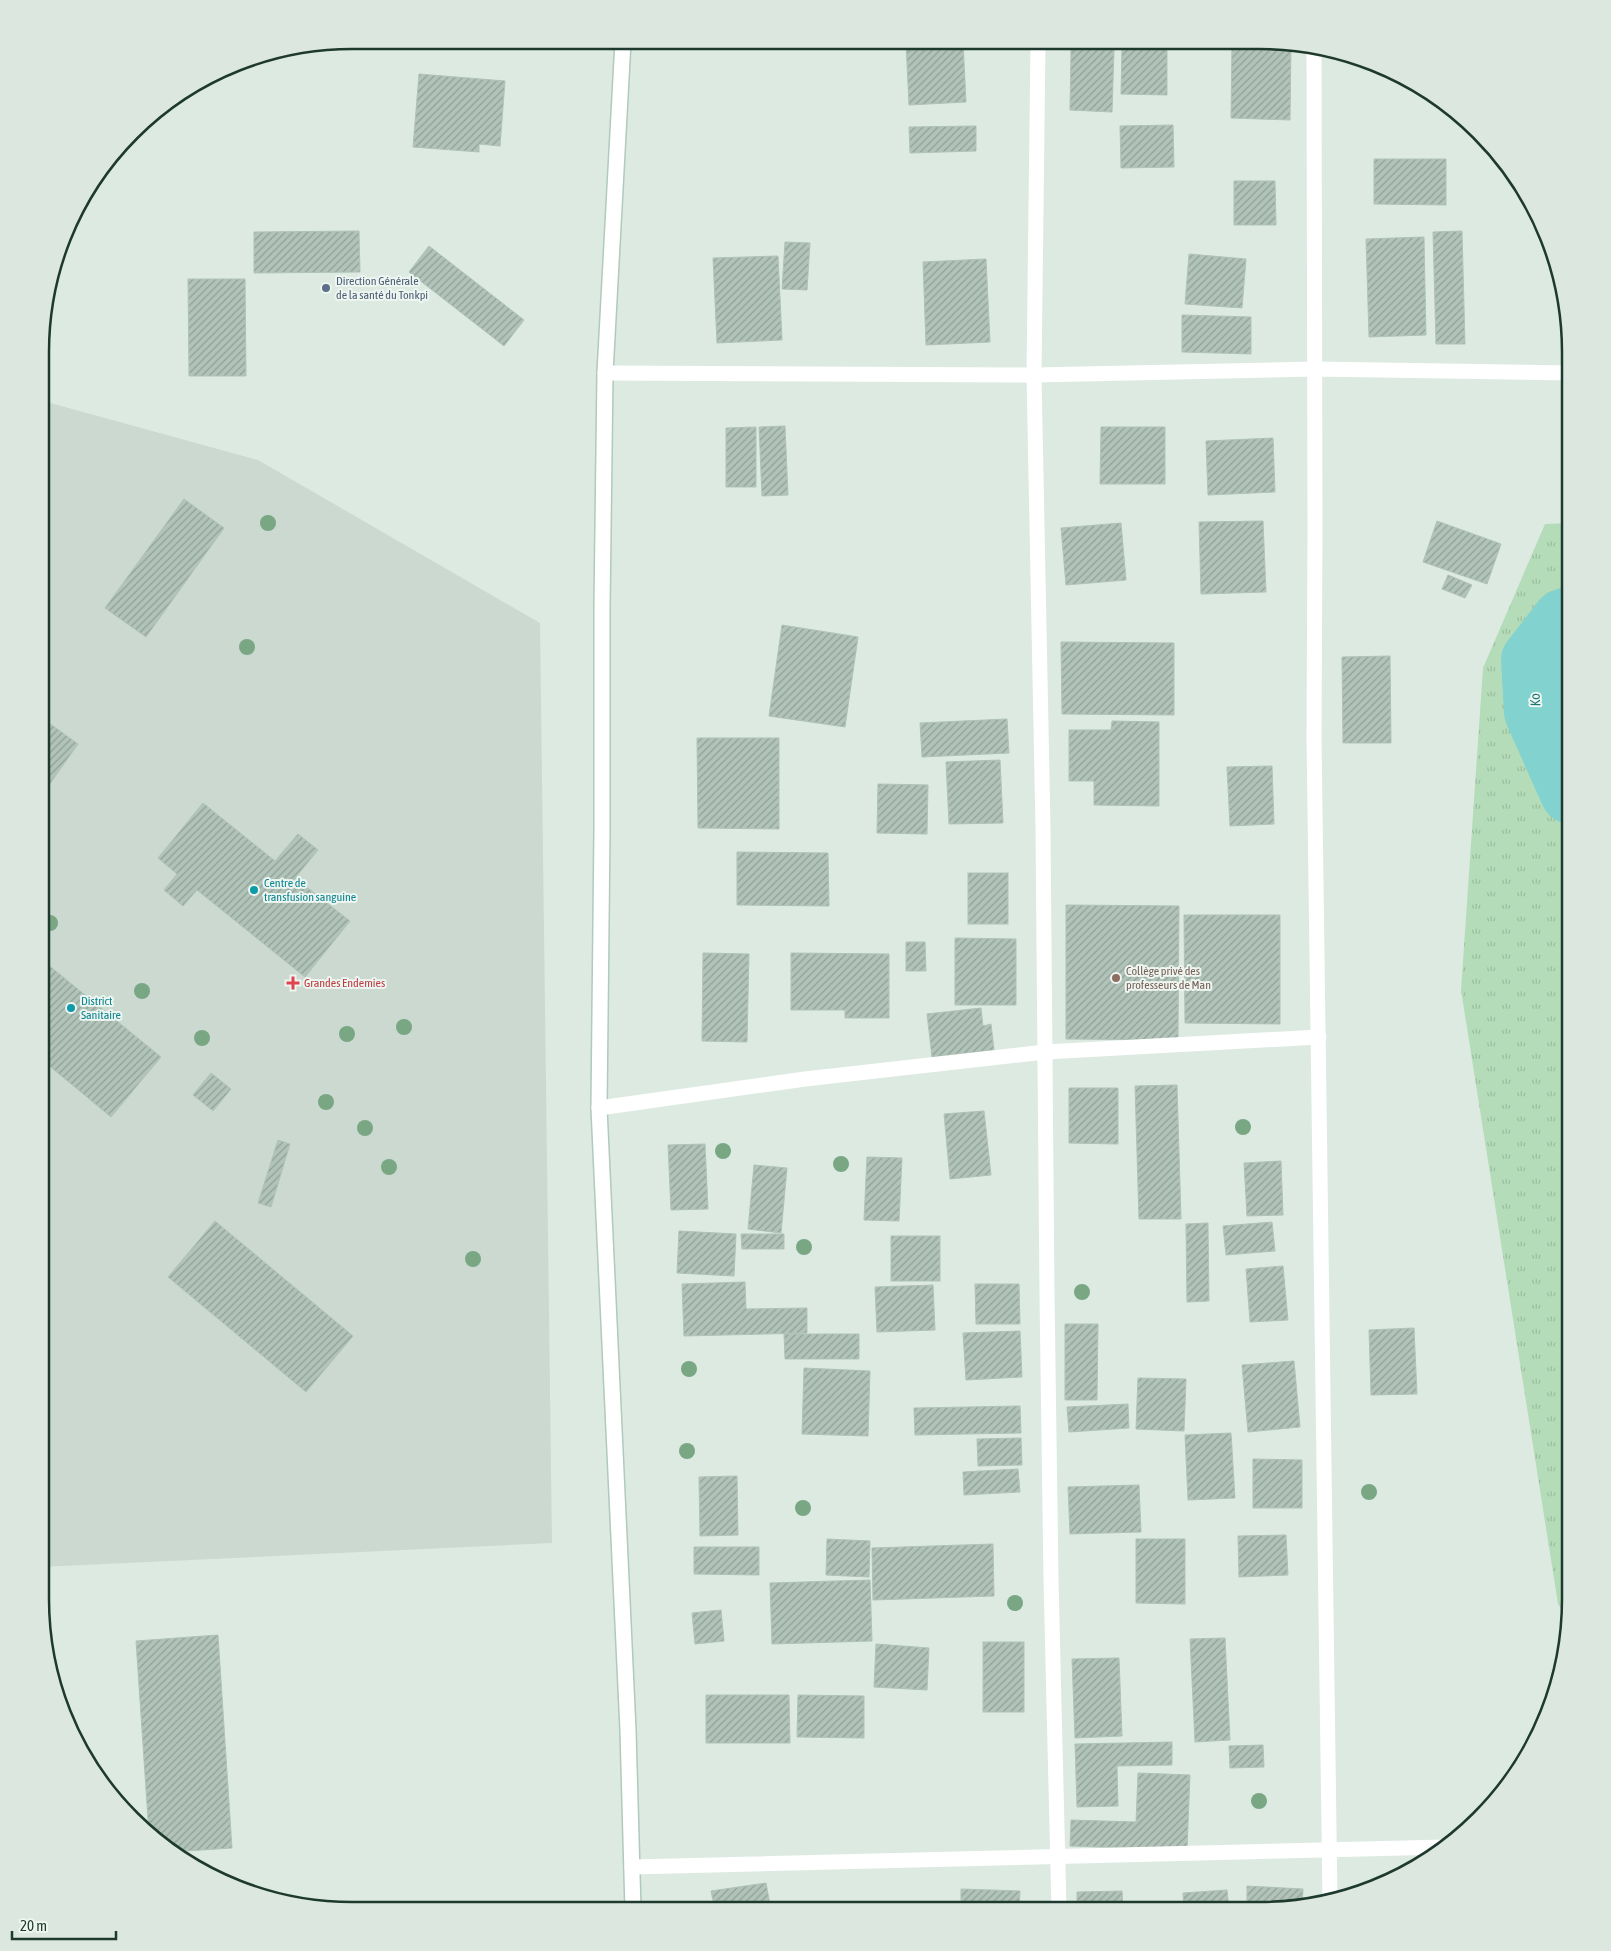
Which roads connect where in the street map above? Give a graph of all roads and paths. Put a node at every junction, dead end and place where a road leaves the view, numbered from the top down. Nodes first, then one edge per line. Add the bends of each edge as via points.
1 (623, 49) edge
2 (1038, 49) edge
3 (1314, 54) edge
4 (1315, 370) junction
5 (605, 372) junction
6 (1562, 373) edge
7 (1034, 375) junction
8 (1319, 1037) junction
9 (1045, 1052) junction
10 (599, 1108) junction
11 (1433, 1847) edge
12 (1330, 1850) junction
13 (1058, 1855) junction
14 (632, 1867) junction
15 (1330, 1894) edge
16 (633, 1902) edge
17 (1059, 1902) edge

1 - 5 street
2 - 7 street
3 - 4 street
4 - 6 street
4 - 7 street
4 - 8 street via 1314,738
5 - 7 street
5 - 10 street
7 - 9 street
8 - 9 street
8 - 12 street
9 - 10 street
9 - 13 street
10 - 14 street
11 - 12 street
12 - 13 street
12 - 15 street
13 - 14 street
13 - 17 street
14 - 16 street

